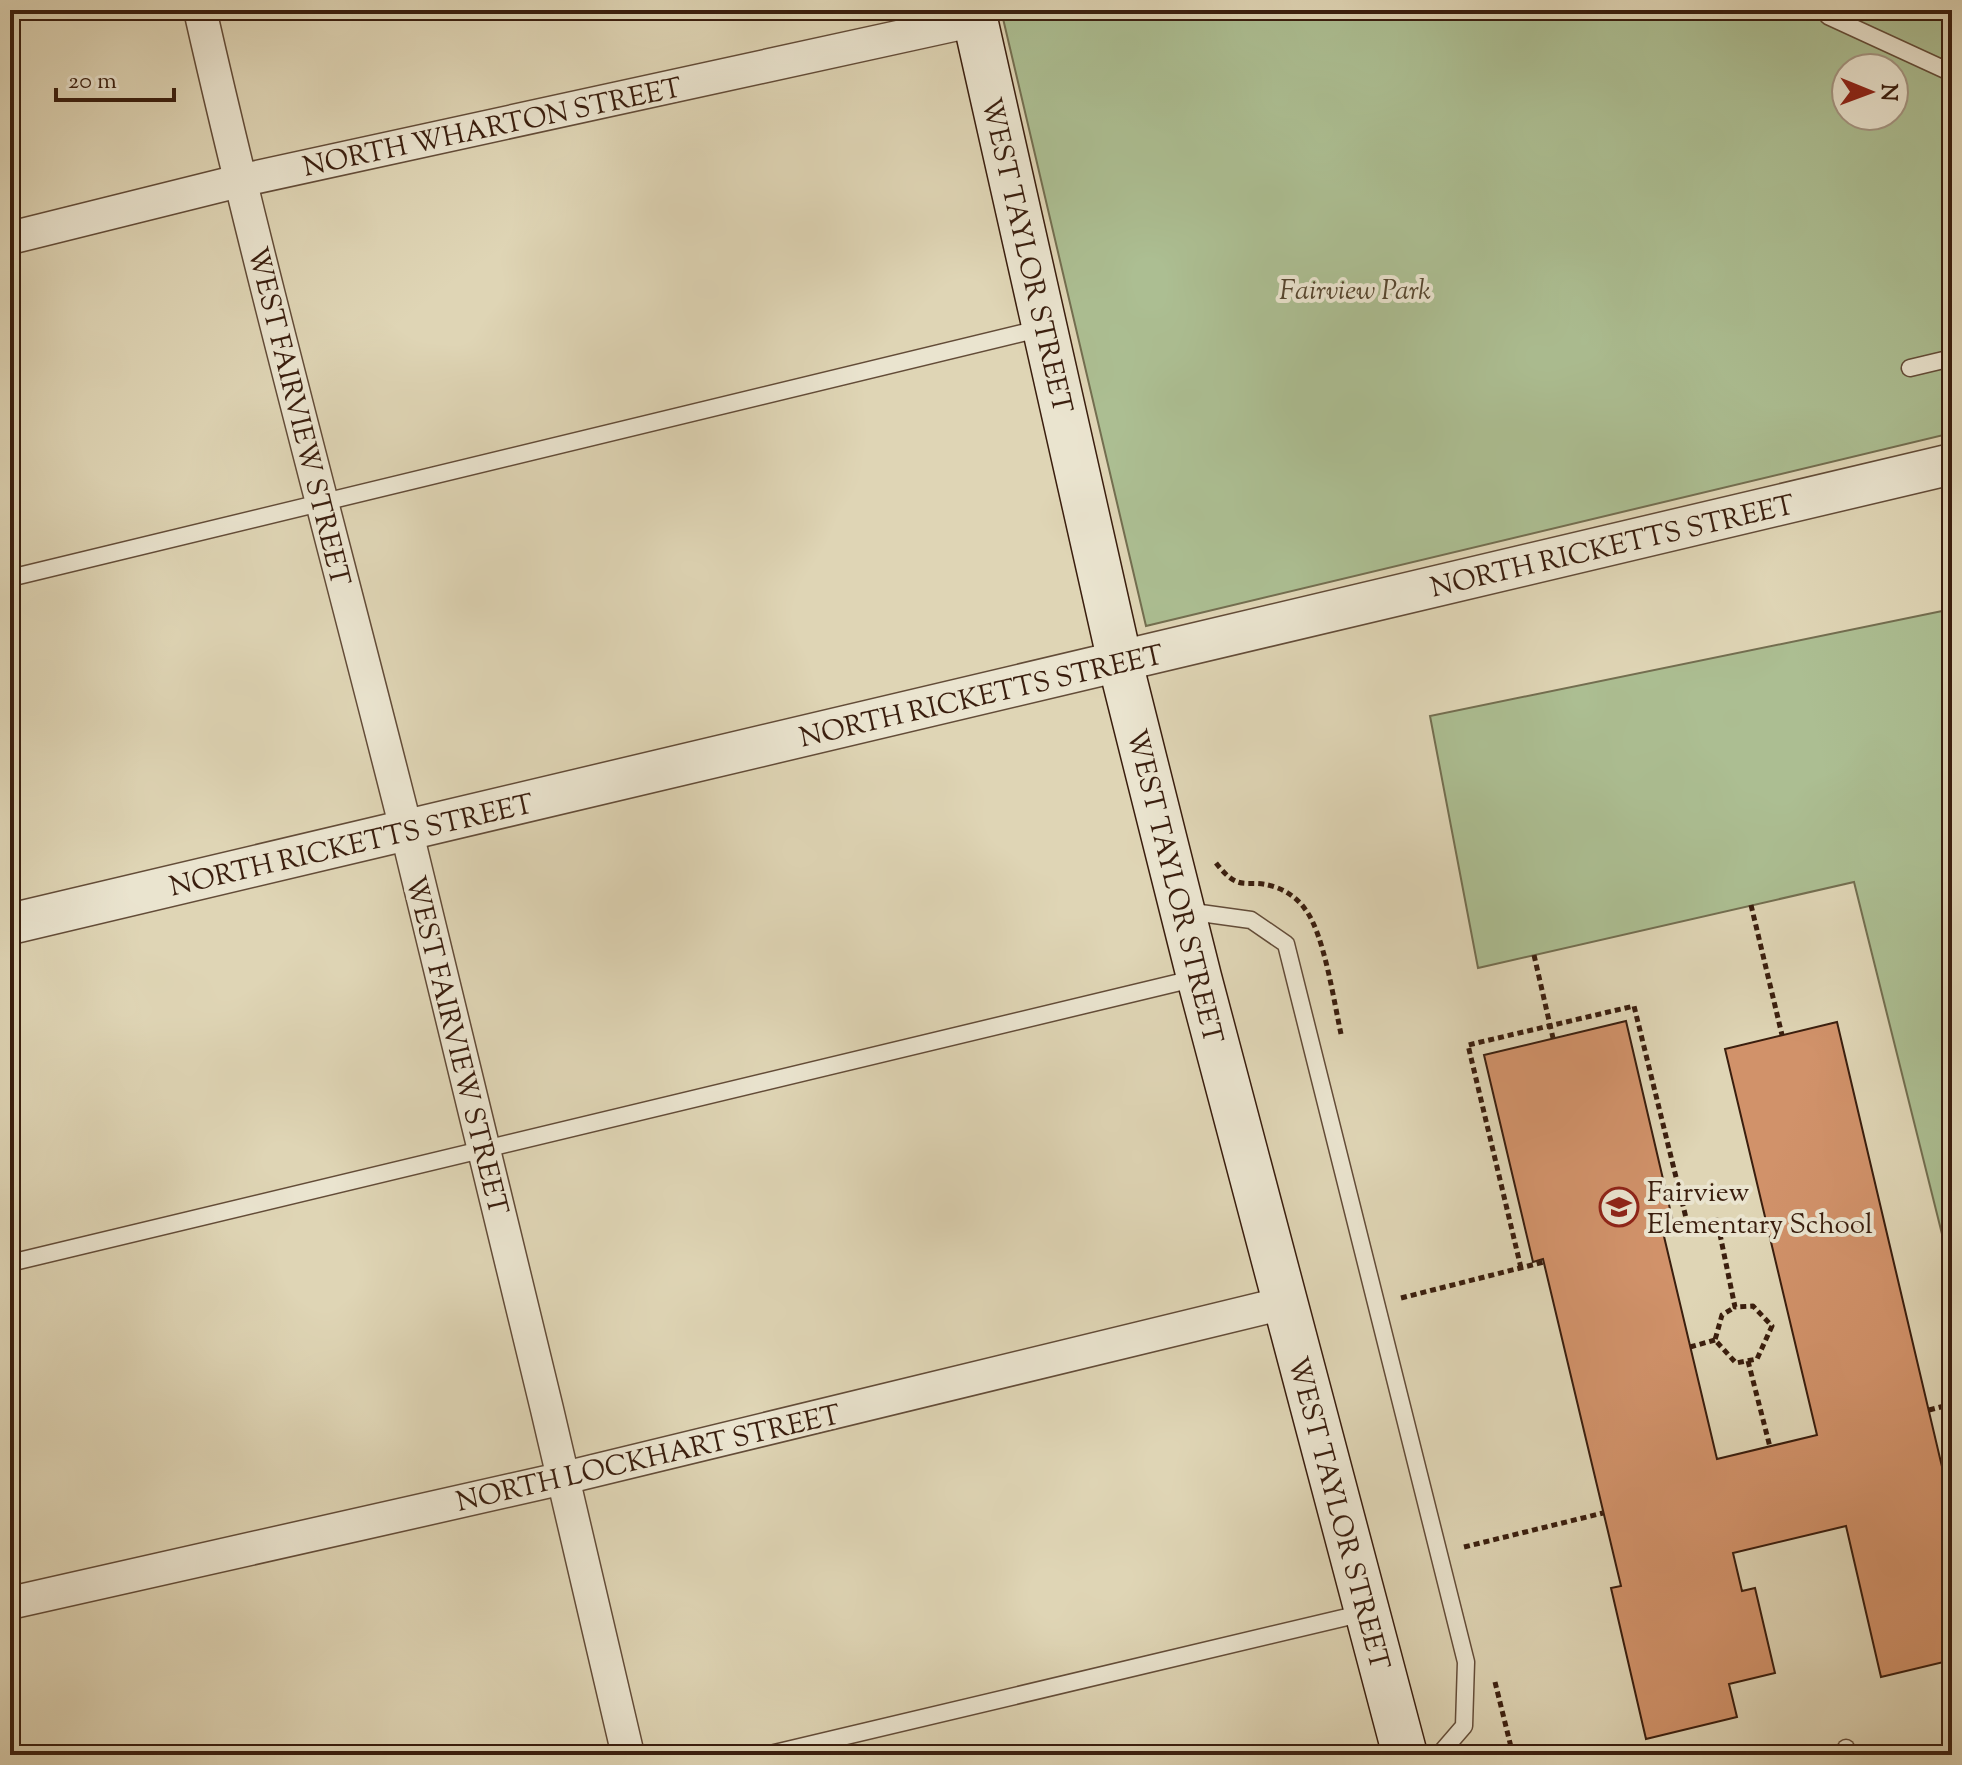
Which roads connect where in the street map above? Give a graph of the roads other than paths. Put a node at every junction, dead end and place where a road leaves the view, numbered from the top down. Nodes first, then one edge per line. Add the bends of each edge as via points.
1 (200, 10) edge
2 (974, 15) edge
3 (1828, 16) dead end
4 (1952, 73) edge
5 (239, 181) junction
6 (10, 238) edge
7 (1045, 328) junction
8 (1952, 358) edge
9 (1910, 368) dead end
10 (1952, 464) edge
11 (322, 503) junction
12 (10, 578) edge
13 (1120, 662) junction
14 (406, 831) junction
15 (1182, 910) junction
16 (10, 924) edge
17 (1199, 977) junction
18 (484, 1150) junction
19 (10, 1263) edge
20 (1284, 1303) junction
21 (564, 1478) junction
22 (10, 1603) edge
23 (1367, 1612) junction
24 (628, 1755) edge
25 (766, 1755) edge
26 (1405, 1755) edge
27 (1439, 1755) edge

1 - 5 street, WEST FAIRVIEW STREET
2 - 5 street, NORTH WHARTON STREET
2 - 7 main road, WEST TAYLOR STREET
3 - 4 lane
5 - 6 street, NORTH WHARTON STREET
5 - 11 street, WEST FAIRVIEW STREET
7 - 11 lane
7 - 13 main road, WEST TAYLOR STREET
8 - 9 lane
10 - 13 street, NORTH RICKETTS STREET
11 - 12 lane
11 - 14 street, WEST FAIRVIEW STREET
13 - 14 street, NORTH RICKETTS STREET
13 - 15 main road, WEST TAYLOR STREET
14 - 16 street, NORTH RICKETTS STREET
14 - 18 street, WEST FAIRVIEW STREET
15 - 17 main road, WEST TAYLOR STREET
15 - 27 lane via 1251,920 1286,944 1466,1662 1464,1726
17 - 18 lane
17 - 20 main road, WEST TAYLOR STREET
18 - 19 lane
18 - 21 street, WEST FAIRVIEW STREET
20 - 21 street, NORTH LOCKHART STREET
20 - 23 main road, WEST TAYLOR STREET
21 - 22 street, NORTH LOCKHART STREET
21 - 24 street, WEST FAIRVIEW STREET
23 - 25 lane
23 - 26 main road, WEST TAYLOR STREET

